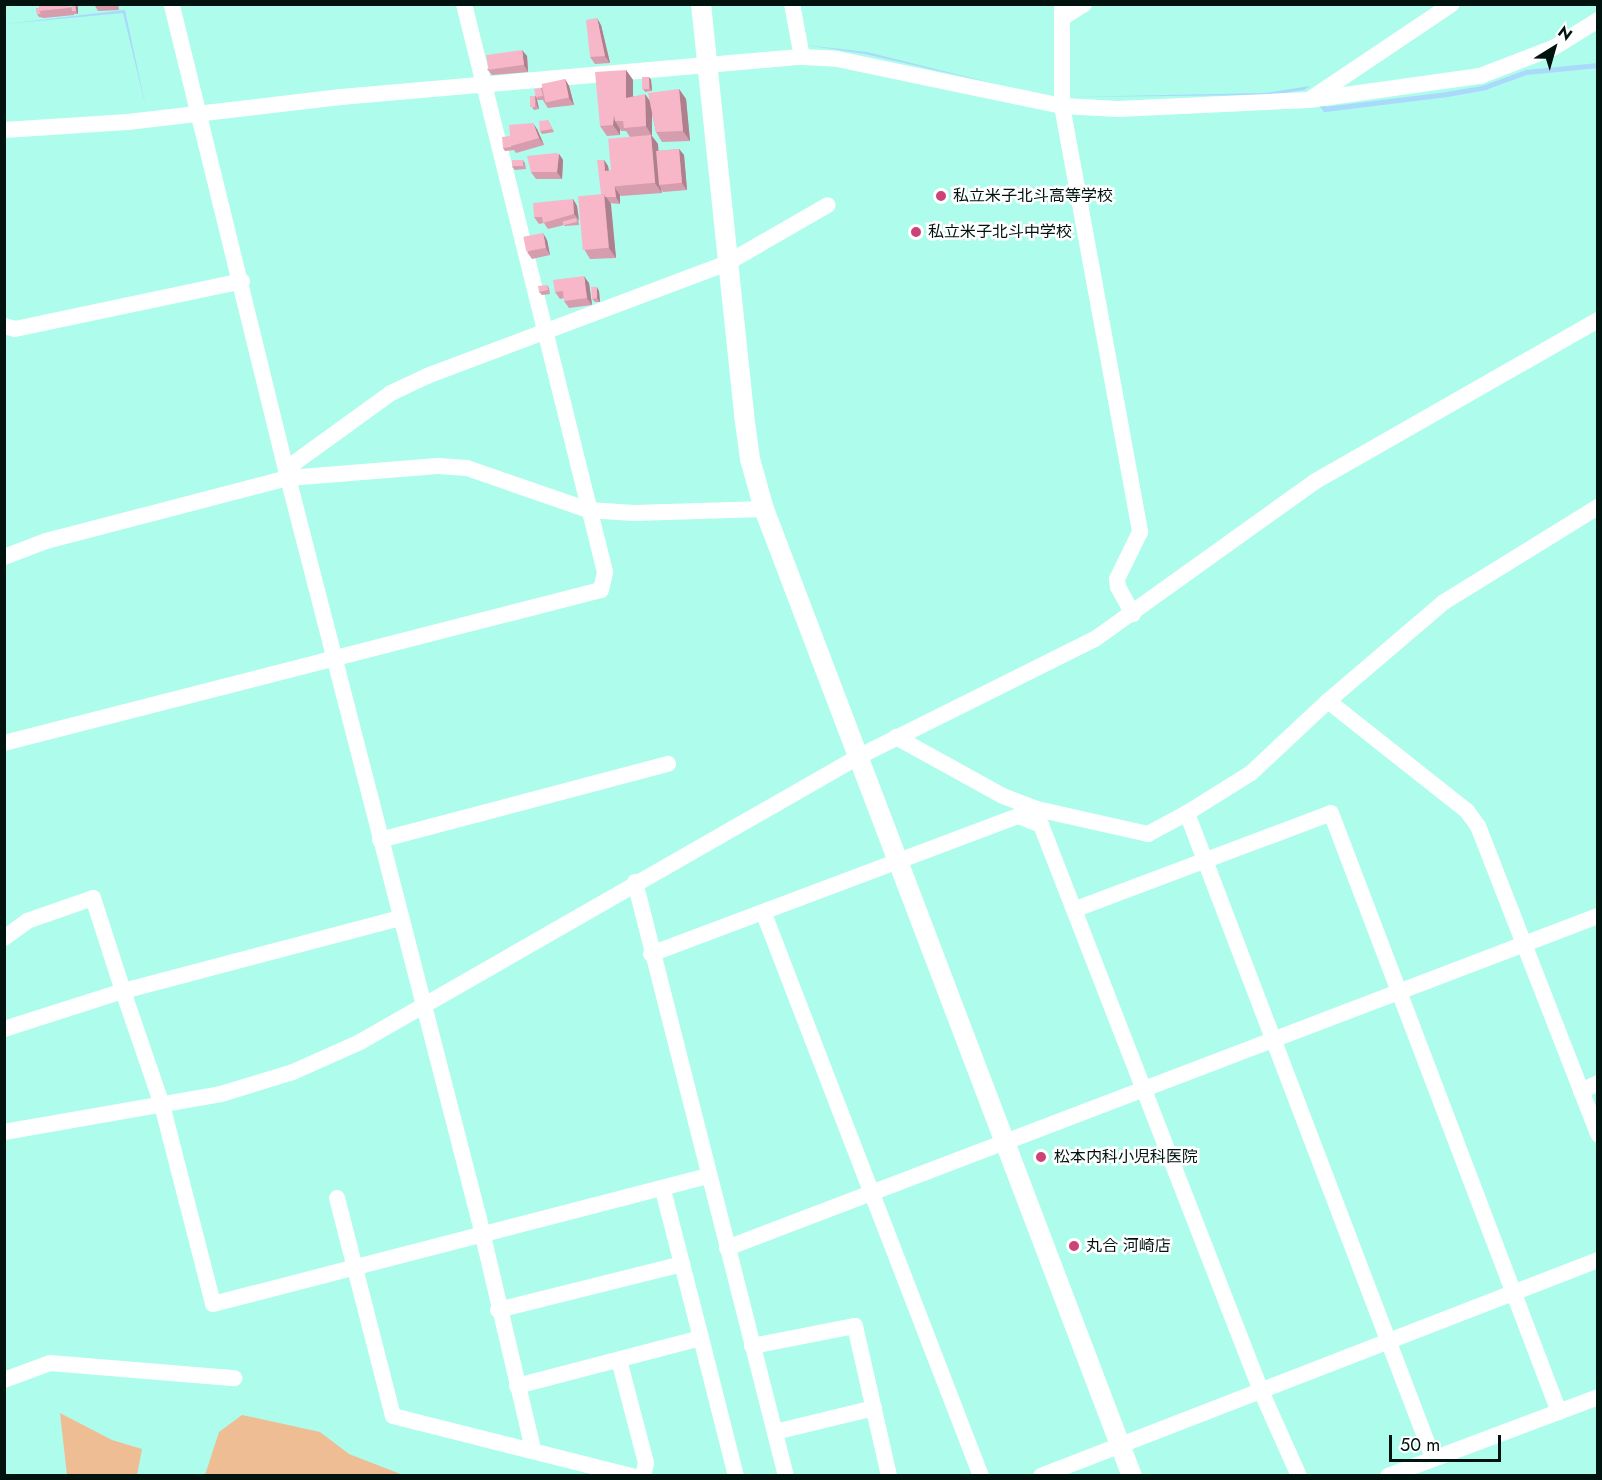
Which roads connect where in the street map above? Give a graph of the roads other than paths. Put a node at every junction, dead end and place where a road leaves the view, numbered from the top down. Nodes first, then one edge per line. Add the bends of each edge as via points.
1 (172, 4) edge
2 (464, 4) edge
3 (701, 4) edge
4 (792, 4) edge
5 (1084, 4) edge
6 (1452, 4) edge
7 (1062, 11) edge
8 (1598, 20) edge
9 (802, 57) junction
10 (707, 63) junction
11 (484, 87) junction
12 (1309, 100) junction
13 (1062, 106) junction
14 (199, 113) junction
15 (4, 130) edge
16 (828, 205) dead end
17 (727, 263) junction
18 (242, 281) junction
19 (1598, 320) edge
20 (8, 331) edge
21 (545, 333) junction
22 (287, 474) junction
23 (1598, 507) edge
24 (764, 509) junction
25 (588, 510) junction
26 (4, 557) edge
27 (1134, 614) junction
28 (334, 660) junction
29 (1328, 701) junction
30 (896, 737) junction
31 (4, 742) edge
32 (858, 757) junction
33 (668, 764) dead end
34 (1187, 813) junction
35 (1034, 815) junction
36 (380, 840) junction
37 (1205, 860) junction
38 (898, 861) junction
39 (635, 882) junction
40 (1076, 909) junction
41 (764, 914) junction
42 (1598, 916) edge
43 (400, 918) junction
44 (4, 938) edge
45 (1523, 945) junction
46 (651, 954) junction
47 (123, 991) junction
48 (1399, 991) junction
49 (423, 1005) junction
50 (4, 1029) edge
51 (1272, 1038) junction
52 (1598, 1083) edge
53 (1143, 1090) junction
54 (1581, 1091) junction
55 (162, 1105) junction
56 (4, 1132) edge
57 (1598, 1134) edge
58 (1005, 1143) junction
59 (708, 1176) junction
60 (663, 1190) junction
61 (869, 1193) junction
62 (338, 1198) dead end
63 (480, 1236) junction
64 (727, 1248) junction
65 (1598, 1260) edge
66 (682, 1264) junction
67 (355, 1270) junction
68 (1513, 1292) junction
69 (498, 1310) junction
70 (701, 1338) junction
71 (1389, 1343) junction
72 (752, 1346) junction
73 (619, 1360) junction
74 (234, 1378) dead end
75 (4, 1380) edge
76 (518, 1386) junction
77 (1261, 1391) junction
78 (1598, 1397) edge
79 (874, 1408) junction
80 (1559, 1412) junction
81 (775, 1432) junction
82 (1120, 1445) junction
83 (533, 1449) junction
84 (1433, 1458) junction
85 (632, 1476) edge
86 (643, 1476) edge
87 (736, 1476) edge
88 (786, 1476) edge
89 (889, 1476) edge
90 (981, 1476) edge
91 (1041, 1476) edge
92 (1132, 1476) edge
93 (1299, 1476) edge
94 (1388, 1476) edge

1 - 14 street
2 - 11 street
3 - 10 street
4 - 9 street
5 - 7 street
6 - 12 street
7 - 13 street
8 - 12 street via 1553,48 1480,76
9 - 10 street
9 - 13 street via 847,61
10 - 11 street
10 - 17 street
11 - 14 street via 341,97
11 - 21 street
12 - 13 street via 1118,109
13 - 27 street via 1140,532 1117,579
14 - 15 street
14 - 18 street
16 - 17 street
17 - 21 street
17 - 24 street via 750,459
18 - 20 street
18 - 22 street
19 - 27 street via 1314,482
21 - 22 street via 391,393
21 - 25 street
22 - 25 street via 467,468
22 - 26 street via 46,541
22 - 28 street
23 - 29 street via 1444,602
24 - 25 street via 634,513
24 - 32 street
25 - 28 street via 605,572 601,590
27 - 30 street via 1095,639
28 - 31 street
28 - 36 street
29 - 34 street via 1251,773
29 - 45 street via 1467,811 1478,826
30 - 32 street
30 - 35 street
32 - 38 street
32 - 39 street
33 - 36 street
34 - 35 street via 1148,834
34 - 37 street
35 - 38 street via 1019,816
35 - 40 street
36 - 43 street
37 - 40 street
37 - 48 street via 1331,813
37 - 51 street
38 - 41 street
38 - 58 street
39 - 46 street
39 - 49 street
40 - 53 street
41 - 46 street
41 - 61 street
42 - 45 street
43 - 47 street
43 - 49 street
44 - 47 street via 27,921 93,898
45 - 48 street
45 - 54 street
46 - 59 street
47 - 50 street
47 - 55 street
48 - 51 street
48 - 68 street
49 - 55 street via 360,1042 293,1072 220,1094
49 - 63 street via 479,1219
51 - 53 street
51 - 71 street
52 - 54 street
53 - 58 street
53 - 77 street
54 - 57 street
55 - 56 street
55 - 67 street via 213,1304
58 - 61 street
58 - 82 street
59 - 60 street
59 - 64 street
60 - 63 street
60 - 66 street
61 - 64 street
61 - 90 street
62 - 67 street
63 - 67 street
63 - 69 street
64 - 72 street
65 - 68 street
66 - 69 street
66 - 70 street
67 - 83 street via 393,1416
68 - 71 street
68 - 80 street
69 - 76 street
70 - 73 street
70 - 87 street
71 - 77 street
71 - 84 street
72 - 79 street via 855,1326
72 - 81 street
73 - 76 street
73 - 86 street via 646,1463
74 - 75 street via 50,1363
76 - 83 street
77 - 82 street
77 - 93 street
78 - 80 street
79 - 81 street
79 - 89 street
80 - 84 street
81 - 88 street
82 - 91 street
82 - 92 street
83 - 85 street
84 - 94 street

